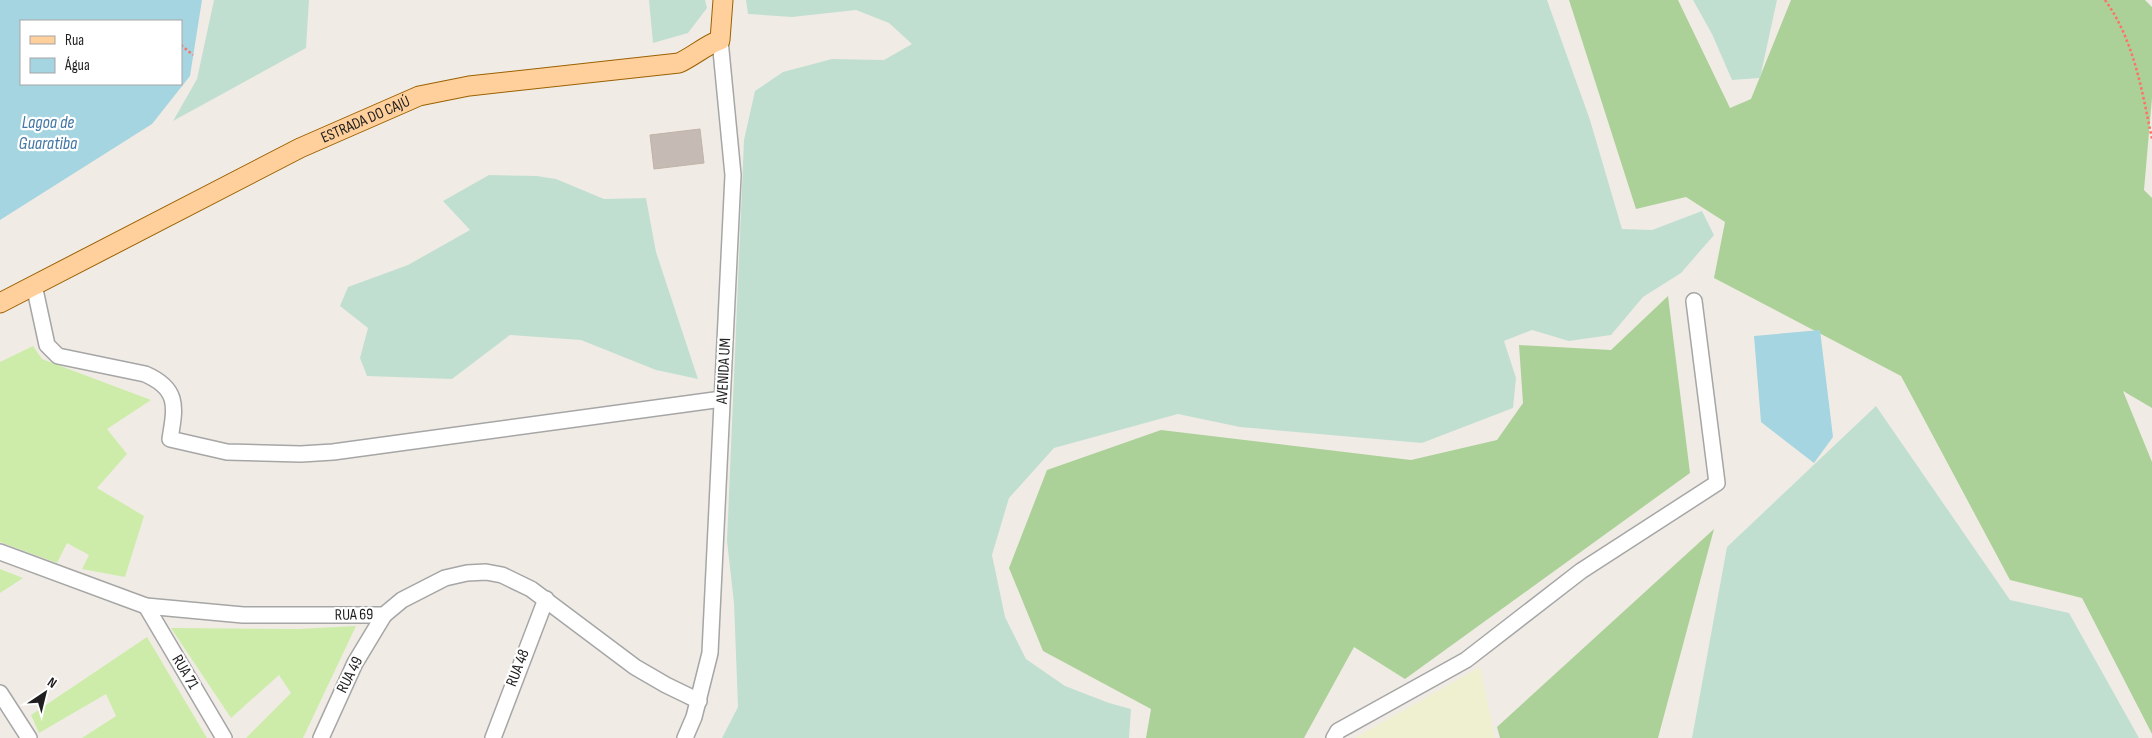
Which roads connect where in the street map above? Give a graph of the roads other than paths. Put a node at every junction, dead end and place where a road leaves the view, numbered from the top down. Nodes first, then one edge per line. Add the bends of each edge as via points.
1 (723, 0) edge
2 (720, 40) junction
3 (34, 285) junction
4 (1694, 301) dead end
5 (0, 303) edge
6 (722, 399) junction
7 (0, 552) edge
8 (546, 599) junction
9 (146, 606) junction
10 (384, 615) junction
11 (0, 693) edge
12 (699, 701) junction
13 (29, 738) edge
14 (224, 738) edge
15 (321, 738) edge
16 (492, 738) edge
17 (685, 738) edge
18 (1334, 738) edge

1 - 2 main road
2 - 3 main road, ESTRADA DO CAJÚ via 680,63 469,86 419,96 300,148
2 - 6 street, AVENIDA UM via 733,175
3 - 5 main road, ESTRADA DO CAJÚ
3 - 6 street via 51,352 157,378 175,404 170,439 212,450 301,454 333,452
4 - 18 street via 1717,483 1581,571 1466,660 1338,731
6 - 12 street, AVENIDA UM via 710,652
7 - 9 street, RUA 69
8 - 10 street, RUA 69 via 502,575 467,573 424,587
8 - 12 street, RUA 69 via 635,667
8 - 16 street, RUA 48
9 - 10 street, RUA 69 via 243,615
9 - 14 street, RUA 71
10 - 15 street, RUA 49 via 355,663
11 - 13 street
12 - 17 street, AVENIDA UM

